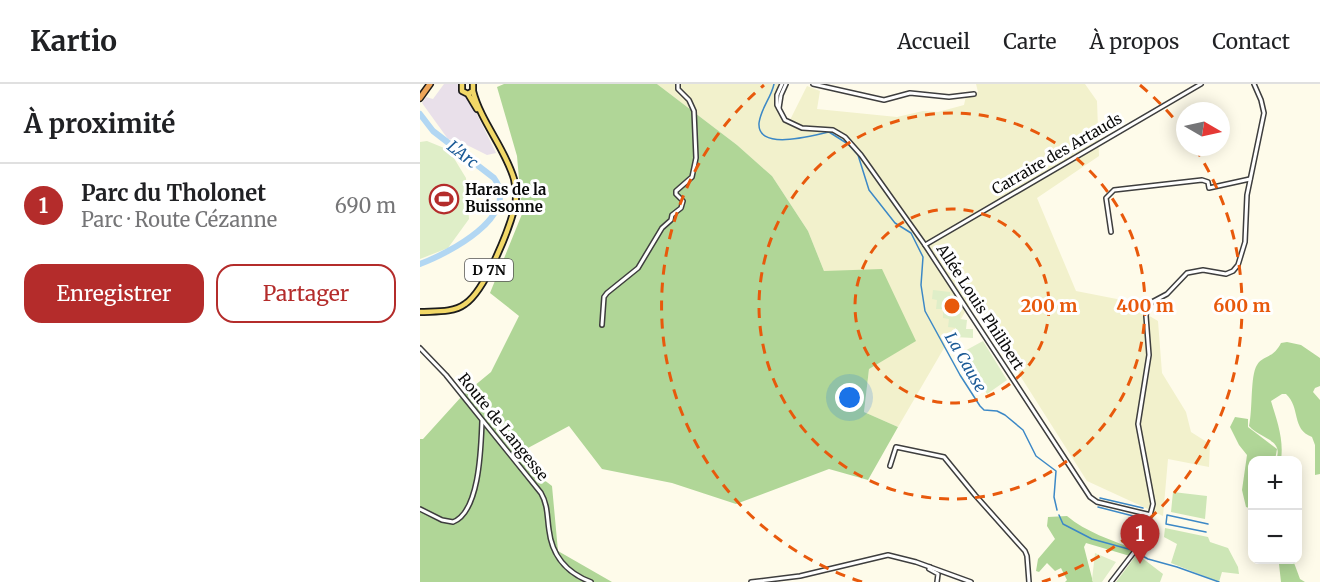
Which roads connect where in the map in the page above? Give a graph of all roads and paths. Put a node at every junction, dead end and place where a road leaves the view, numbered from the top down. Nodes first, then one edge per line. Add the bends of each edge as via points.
1 (462, 84) edge
2 (473, 84) edge
3 (678, 84) edge
4 (784, 84) edge
5 (813, 84) edge
6 (1201, 84) edge
7 (1254, 84) edge
8 (429, 86) edge
9 (470, 92) junction
10 (974, 94) dead end
11 (420, 98) edge
12 (1250, 179) junction
13 (1111, 232) dead end
14 (925, 245) junction
15 (420, 312) edge
16 (602, 325) dead end
17 (420, 348) edge
18 (482, 421) junction
19 (890, 466) dead end
20 (420, 509) edge
21 (1151, 515) junction
22 (930, 567) junction
23 (589, 582) edge
24 (751, 582) edge
25 (937, 582) edge
26 (968, 582) edge
27 (1029, 582) edge
28 (1112, 582) edge

1 - 9 main road via 462,91
2 - 9 main road
3 - 16 street via 694,111 696,158 692,177 678,188 676,195 683,205 672,215 641,265 604,297
4 - 14 street, Allée Louis Philibert via 777,95 778,110 784,120 802,128 833,130 845,137
5 - 10 street via 884,100 910,93 949,97
6 - 14 street, Carraire des Artauds
7 - 12 street via 1264,113
8 - 11 highway
9 - 15 main road, D 7N via 514,181 515,205 502,245 468,303 453,309
12 - 13 street via 1209,188 1208,182 1202,180 1114,190 1106,198
12 - 21 street via 1245,242 1236,267 1226,274 1203,270 1187,273 1146,311 1149,355 1138,421 1153,498
14 - 21 street, Allée Louis Philibert via 1090,497
17 - 18 street, Route de Langesse
18 - 20 street via 474,493 466,514 453,522
18 - 23 street, Route de Langesse via 544,499 552,547 560,561
19 - 27 street via 896,447 944,457 1025,550
21 - 28 street via 1135,551
22 - 24 street via 884,555 800,576
22 - 25 street via 939,576
22 - 26 street

